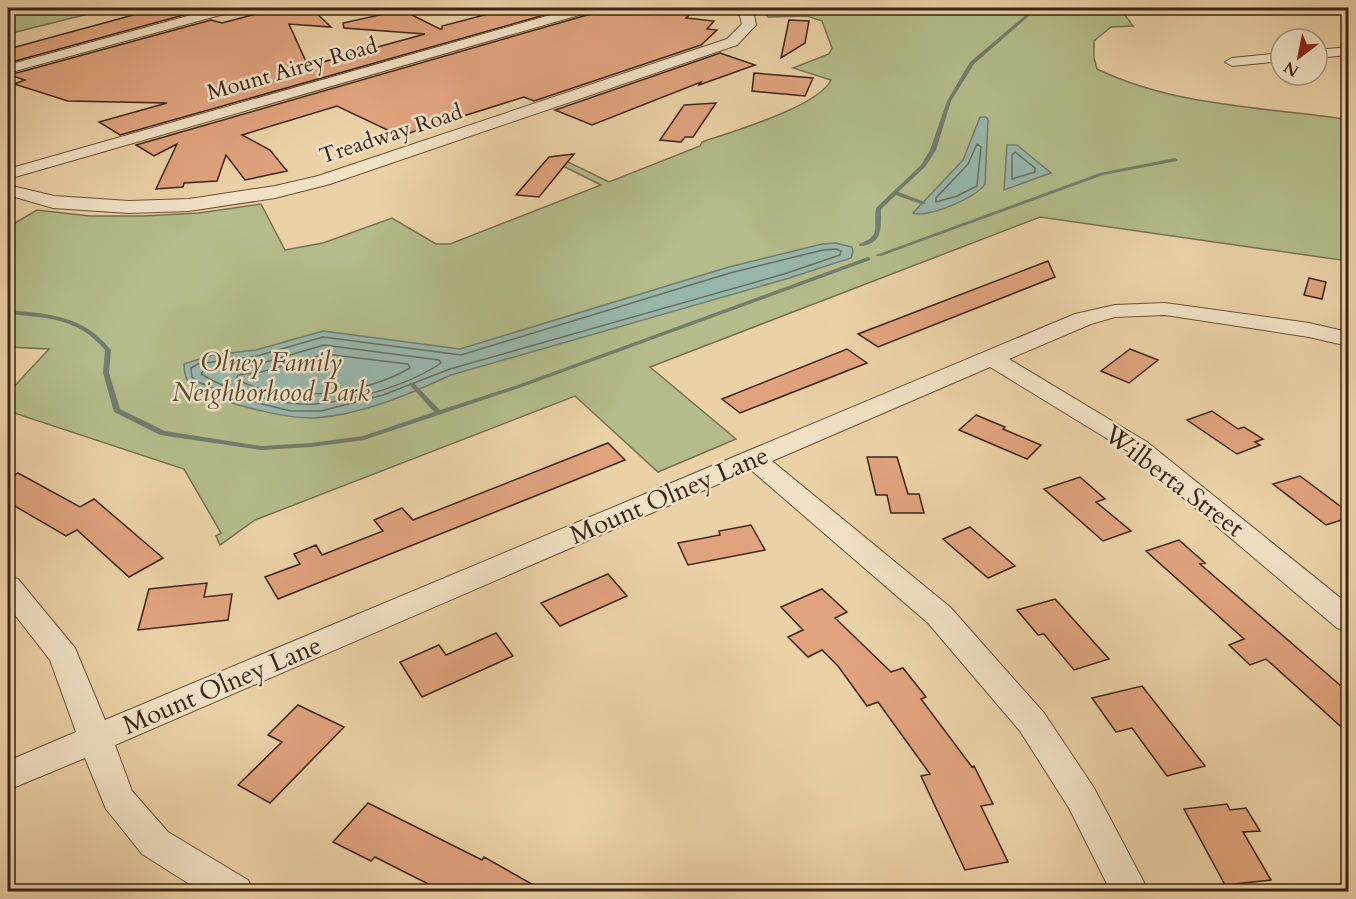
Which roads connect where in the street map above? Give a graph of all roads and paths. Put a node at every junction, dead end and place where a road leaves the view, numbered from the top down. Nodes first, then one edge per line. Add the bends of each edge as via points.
1 (230, 8) edge
2 (588, 8) edge
3 (740, 8) edge
4 (1348, 51) edge
5 (1329, 53) edge
6 (1269, 58) edge
7 (1232, 62) dead end
8 (8, 69) edge
9 (8, 174) edge
10 (8, 190) edge
11 (1348, 339) edge
12 (990, 357) junction
13 (753, 459) junction
14 (8, 586) edge
15 (1348, 620) edge
16 (94, 740) junction
17 (8, 776) edge
18 (235, 891) edge
19 (1130, 891) edge

1 - 8 street
2 - 9 street, Mount Airey Road
3 - 10 street, Treadway Road via 749,25 739,37 714,49 285,190 189,205 129,207 53,202
4 - 5 street
6 - 7 street
11 - 12 street, Mount Olney Lane via 1165,309 1115,311 1083,319
12 - 13 street, Mount Olney Lane
12 - 15 street, Wilberta Street via 1138,447
13 - 16 street, Mount Olney Lane
13 - 19 street via 939,615 1032,722 1082,798
14 - 16 street via 64,656
16 - 17 street, Mount Olney Lane
16 - 18 street via 118,799 155,843

